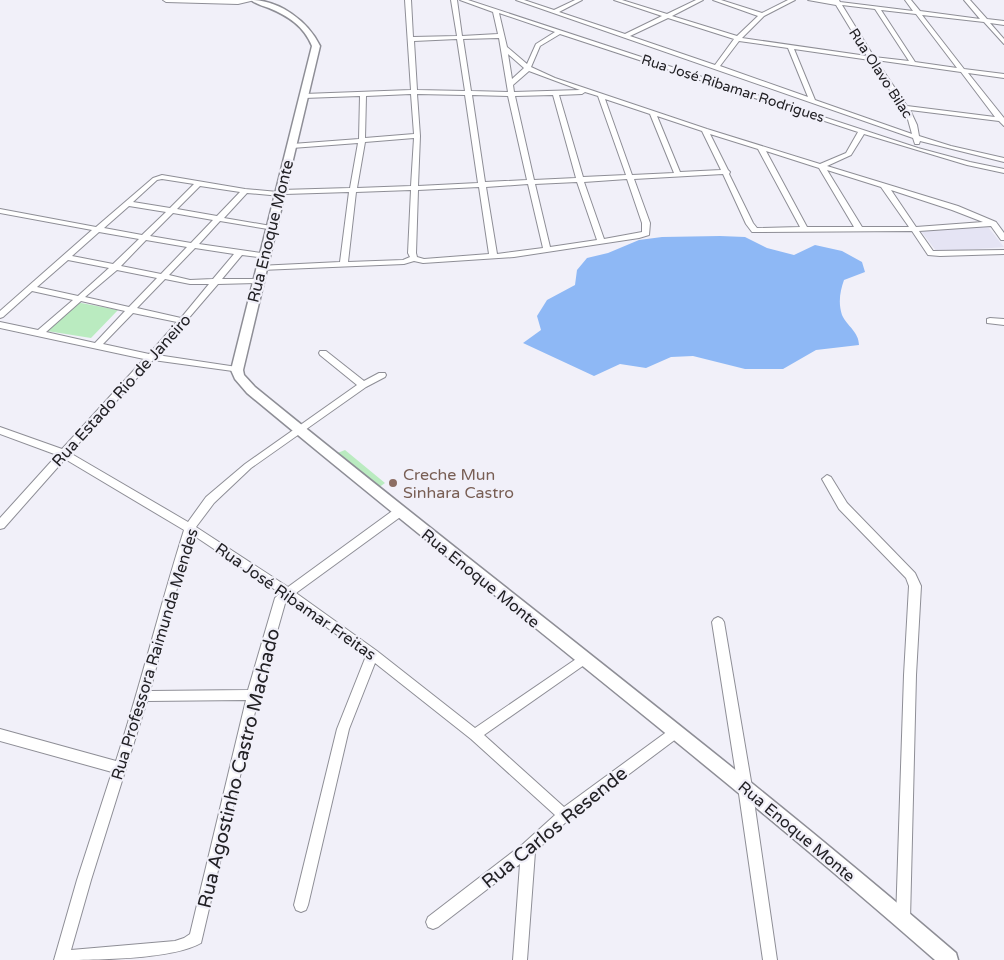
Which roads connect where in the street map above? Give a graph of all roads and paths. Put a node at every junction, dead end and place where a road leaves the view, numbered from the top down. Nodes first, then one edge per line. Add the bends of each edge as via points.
1 (166, 0) edge
2 (253, 0) edge
3 (408, 0) edge
4 (454, 0) edge
5 (463, 0) edge
6 (519, 0) edge
7 (579, 0) edge
8 (617, 0) edge
9 (700, 0) edge
10 (716, 0) edge
11 (792, 0) edge
12 (811, 0) edge
13 (908, 0) edge
14 (967, 0) edge
15 (836, 1) edge
16 (876, 7) junction
17 (495, 10) junction
18 (555, 12) junction
19 (916, 12) junction
20 (762, 15) junction
21 (666, 16) junction
22 (986, 21) junction
23 (1004, 22) edge
24 (560, 31) junction
25 (616, 33) junction
26 (501, 36) junction
27 (626, 36) junction
28 (460, 38) junction
29 (410, 39) junction
30 (583, 39) junction
31 (737, 39) junction
32 (1004, 42) edge
33 (504, 48) junction
34 (790, 48) junction
35 (871, 58) junction
36 (913, 63) junction
37 (528, 68) junction
38 (718, 68) junction
39 (961, 70) junction
40 (1004, 76) edge
41 (510, 84) junction
42 (723, 86) junction
43 (414, 92) junction
44 (555, 92) junction
45 (588, 92) junction
46 (362, 94) junction
47 (469, 94) junction
48 (511, 94) junction
49 (304, 96) junction
50 (601, 96) junction
51 (812, 100) junction
52 (905, 108) junction
53 (652, 112) junction
54 (1003, 121) edge
55 (705, 130) junction
56 (862, 130) junction
57 (417, 136) junction
58 (917, 138) junction
59 (362, 141) junction
60 (292, 146) junction
61 (760, 146) junction
62 (916, 149) junction
63 (1004, 160) edge
64 (821, 166) junction
65 (1004, 171) edge
66 (727, 172) junction
67 (678, 175) junction
68 (630, 178) junction
69 (580, 180) junction
70 (532, 182) junction
71 (198, 184) junction
72 (483, 185) junction
73 (884, 186) junction
74 (415, 188) junction
75 (353, 190) junction
76 (245, 191) junction
77 (281, 193) junction
78 (127, 203) junction
79 (173, 210) junction
80 (0, 211) edge
81 (220, 218) junction
82 (993, 224) junction
83 (271, 228) junction
84 (96, 229) junction
85 (913, 229) junction
86 (805, 230) junction
87 (860, 230) junction
88 (145, 238) junction
89 (1004, 238) edge
90 (601, 241) junction
91 (194, 245) junction
92 (547, 250) junction
93 (1004, 252) edge
94 (239, 253) junction
95 (493, 256) junction
96 (67, 257) junction
97 (414, 258) junction
98 (344, 264) junction
99 (115, 267) junction
100 (261, 268) junction
101 (164, 276) junction
102 (214, 283) junction
103 (31, 288) junction
104 (77, 299) junction
105 (131, 310) junction
106 (0, 315) edge
107 (183, 321) junction
108 (990, 321) dead end
109 (1004, 322) edge
110 (0, 325) edge
111 (40, 333) junction
112 (96, 345) junction
113 (323, 353) dead end
114 (150, 356) junction
115 (237, 370) junction
116 (382, 375) dead end
117 (363, 385) junction
118 (0, 430) edge
119 (298, 430) junction
120 (65, 454) junction
121 (827, 479) dead end
122 (399, 512) junction
123 (0, 525) edge
124 (190, 528) junction
125 (287, 592) junction
126 (718, 622) dead end
127 (373, 654) junction
128 (583, 660) junction
129 (253, 695) junction
130 (143, 696) junction
131 (676, 732) junction
132 (0, 735) edge
133 (475, 735) junction
134 (120, 768) junction
135 (745, 787) junction
136 (564, 816) junction
137 (528, 849) junction
138 (301, 905) dead end
139 (903, 920) junction
140 (433, 922) dead end
141 (61, 959) edge
142 (520, 960) edge
143 (770, 960) edge
144 (949, 960) edge

1 - 2 street
2 - 49 main road, Rua Enoque Monte via 290,15 313,36 316,46
3 - 29 street
4 - 28 street
5 - 17 street, Rua José Ribamar Rodrigues
6 - 18 street
7 - 18 street
8 - 21 street
9 - 21 street
10 - 20 street
11 - 20 street
12 - 15 street
13 - 19 street
14 - 22 street
15 - 16 street
15 - 35 street, Rua Olavo Bilac
16 - 19 street
16 - 36 street
17 - 24 street, Rua José Ribamar Rodrigues
17 - 26 street
18 - 25 street
19 - 22 street
19 - 39 street
20 - 31 street
21 - 27 street
21 - 31 street
22 - 23 street
22 - 32 street
24 - 30 street, Rua José Ribamar Rodrigues
24 - 37 street via 538,45
25 - 27 street
25 - 30 street
26 - 28 street
26 - 33 street
27 - 38 street
28 - 29 street
28 - 47 street
29 - 43 street
30 - 42 street, Rua José Ribamar Rodrigues
31 - 34 street
31 - 38 street
33 - 37 street
33 - 41 street
34 - 35 street
34 - 51 street
35 - 36 street
35 - 52 street, Rua Olavo Bilac
36 - 39 street
37 - 41 street
37 - 45 street
38 - 42 street
38 - 51 street
39 - 40 street
39 - 54 street
41 - 48 street
42 - 56 street, Rua José Ribamar Rodrigues
43 - 46 street
43 - 47 street
43 - 57 street
44 - 45 street
44 - 48 street
44 - 69 street
45 - 50 street
46 - 49 street
46 - 59 street
47 - 48 street
47 - 72 street
48 - 70 street
49 - 60 main road, Rua Enoque Monte
50 - 53 street
50 - 68 street
51 - 58 street
52 - 54 street
52 - 58 street, Rua Olavo Bilac
53 - 55 street
53 - 67 street
55 - 61 street
55 - 66 street
56 - 62 street, Rua José Ribamar Rodrigues
56 - 64 street via 848,154
57 - 59 street
57 - 74 street
58 - 62 street, Rua Olavo Bilac
58 - 63 street
59 - 60 street
59 - 75 street
60 - 77 main road, Rua Enoque Monte
61 - 64 street
61 - 86 street
62 - 65 street, Rua José Ribamar Rodrigues
64 - 73 street
64 - 87 street
66 - 67 street
66 - 86 street via 752,228 763,231
67 - 68 street
68 - 69 street
68 - 90 street via 646,233
69 - 70 street
69 - 90 street
70 - 72 street
70 - 92 street
71 - 76 street
71 - 78 street via 158,178
71 - 79 street
72 - 74 street
72 - 95 street
73 - 82 street via 956,208
73 - 85 street
74 - 75 street
74 - 97 street
75 - 77 street
75 - 98 street
76 - 77 street
76 - 81 street
77 - 83 main road, Rua Enoque Monte
78 - 79 street
78 - 84 street
79 - 81 street
79 - 88 street
80 - 84 street
81 - 83 street
81 - 91 street
82 - 85 street
82 - 89 street
83 - 100 main road, Rua Enoque Monte
84 - 88 street
84 - 96 street
85 - 87 street
85 - 93 street via 933,254
86 - 87 street
88 - 91 street
88 - 99 street
90 - 92 street
91 - 94 street
91 - 101 street
92 - 95 street
94 - 100 street
94 - 102 street, Rua Estado Rio de Janeiro
95 - 97 street via 423,261
96 - 99 street
96 - 103 street
97 - 98 street via 404,262
98 - 100 street
99 - 101 street
99 - 104 street
100 - 102 street
100 - 115 main road, Rua Enoque Monte
101 - 102 street
101 - 105 street
102 - 107 street, Rua Estado Rio de Janeiro
103 - 104 street
103 - 106 street
104 - 105 street
104 - 111 street
105 - 107 street
105 - 112 street
107 - 114 street, Rua Estado Rio de Janeiro
108 - 109 street
110 - 111 street
111 - 112 street
112 - 114 street
113 - 117 street
114 - 115 street
114 - 120 street, Rua Estado Rio de Janeiro
115 - 119 main road, Rua Enoque Monte via 251,390
116 - 117 street, Rua Professora Raimunda Mendes
117 - 119 street, Rua Professora Raimunda Mendes
118 - 120 street, Rua José Ribamar Freitas
119 - 122 main road, Rua Enoque Monte
119 - 124 street, Rua Professora Raimunda Mendes via 226,485 198,513
120 - 123 street, Rua Estado Rio de Janeiro
120 - 124 street, Rua José Ribamar Freitas
121 - 139 street via 843,506 911,576 915,586
122 - 125 street, Rua Agostinho Castro Machado
122 - 128 main road, Rua Enoque Monte
124 - 125 street, Rua José Ribamar Freitas
124 - 130 street, Rua Professora Raimunda Mendes
125 - 127 street, Rua José Ribamar Freitas
125 - 129 street, Rua Agostinho Castro Machado via 279,602
126 - 135 street
127 - 133 street, Rua José Ribamar Freitas
127 - 138 street via 343,729
128 - 131 main road, Rua Enoque Monte
128 - 133 street
129 - 130 street
129 - 141 street, Rua Agostinho Castro Machado via 198,935 188,944 175,948
130 - 134 street, Rua Professora Raimunda Mendes
131 - 135 main road, Rua Enoque Monte
131 - 136 street, Rua Carlos Resende
132 - 134 street
133 - 136 street, Rua José Ribamar Freitas
134 - 141 street, Rua Professora Raimunda Mendes
135 - 139 main road, Rua Enoque Monte
135 - 143 street
136 - 137 street, Rua Carlos Resende
137 - 140 street, Rua Carlos Resende
137 - 142 street
139 - 144 main road, Rua Enoque Monte

